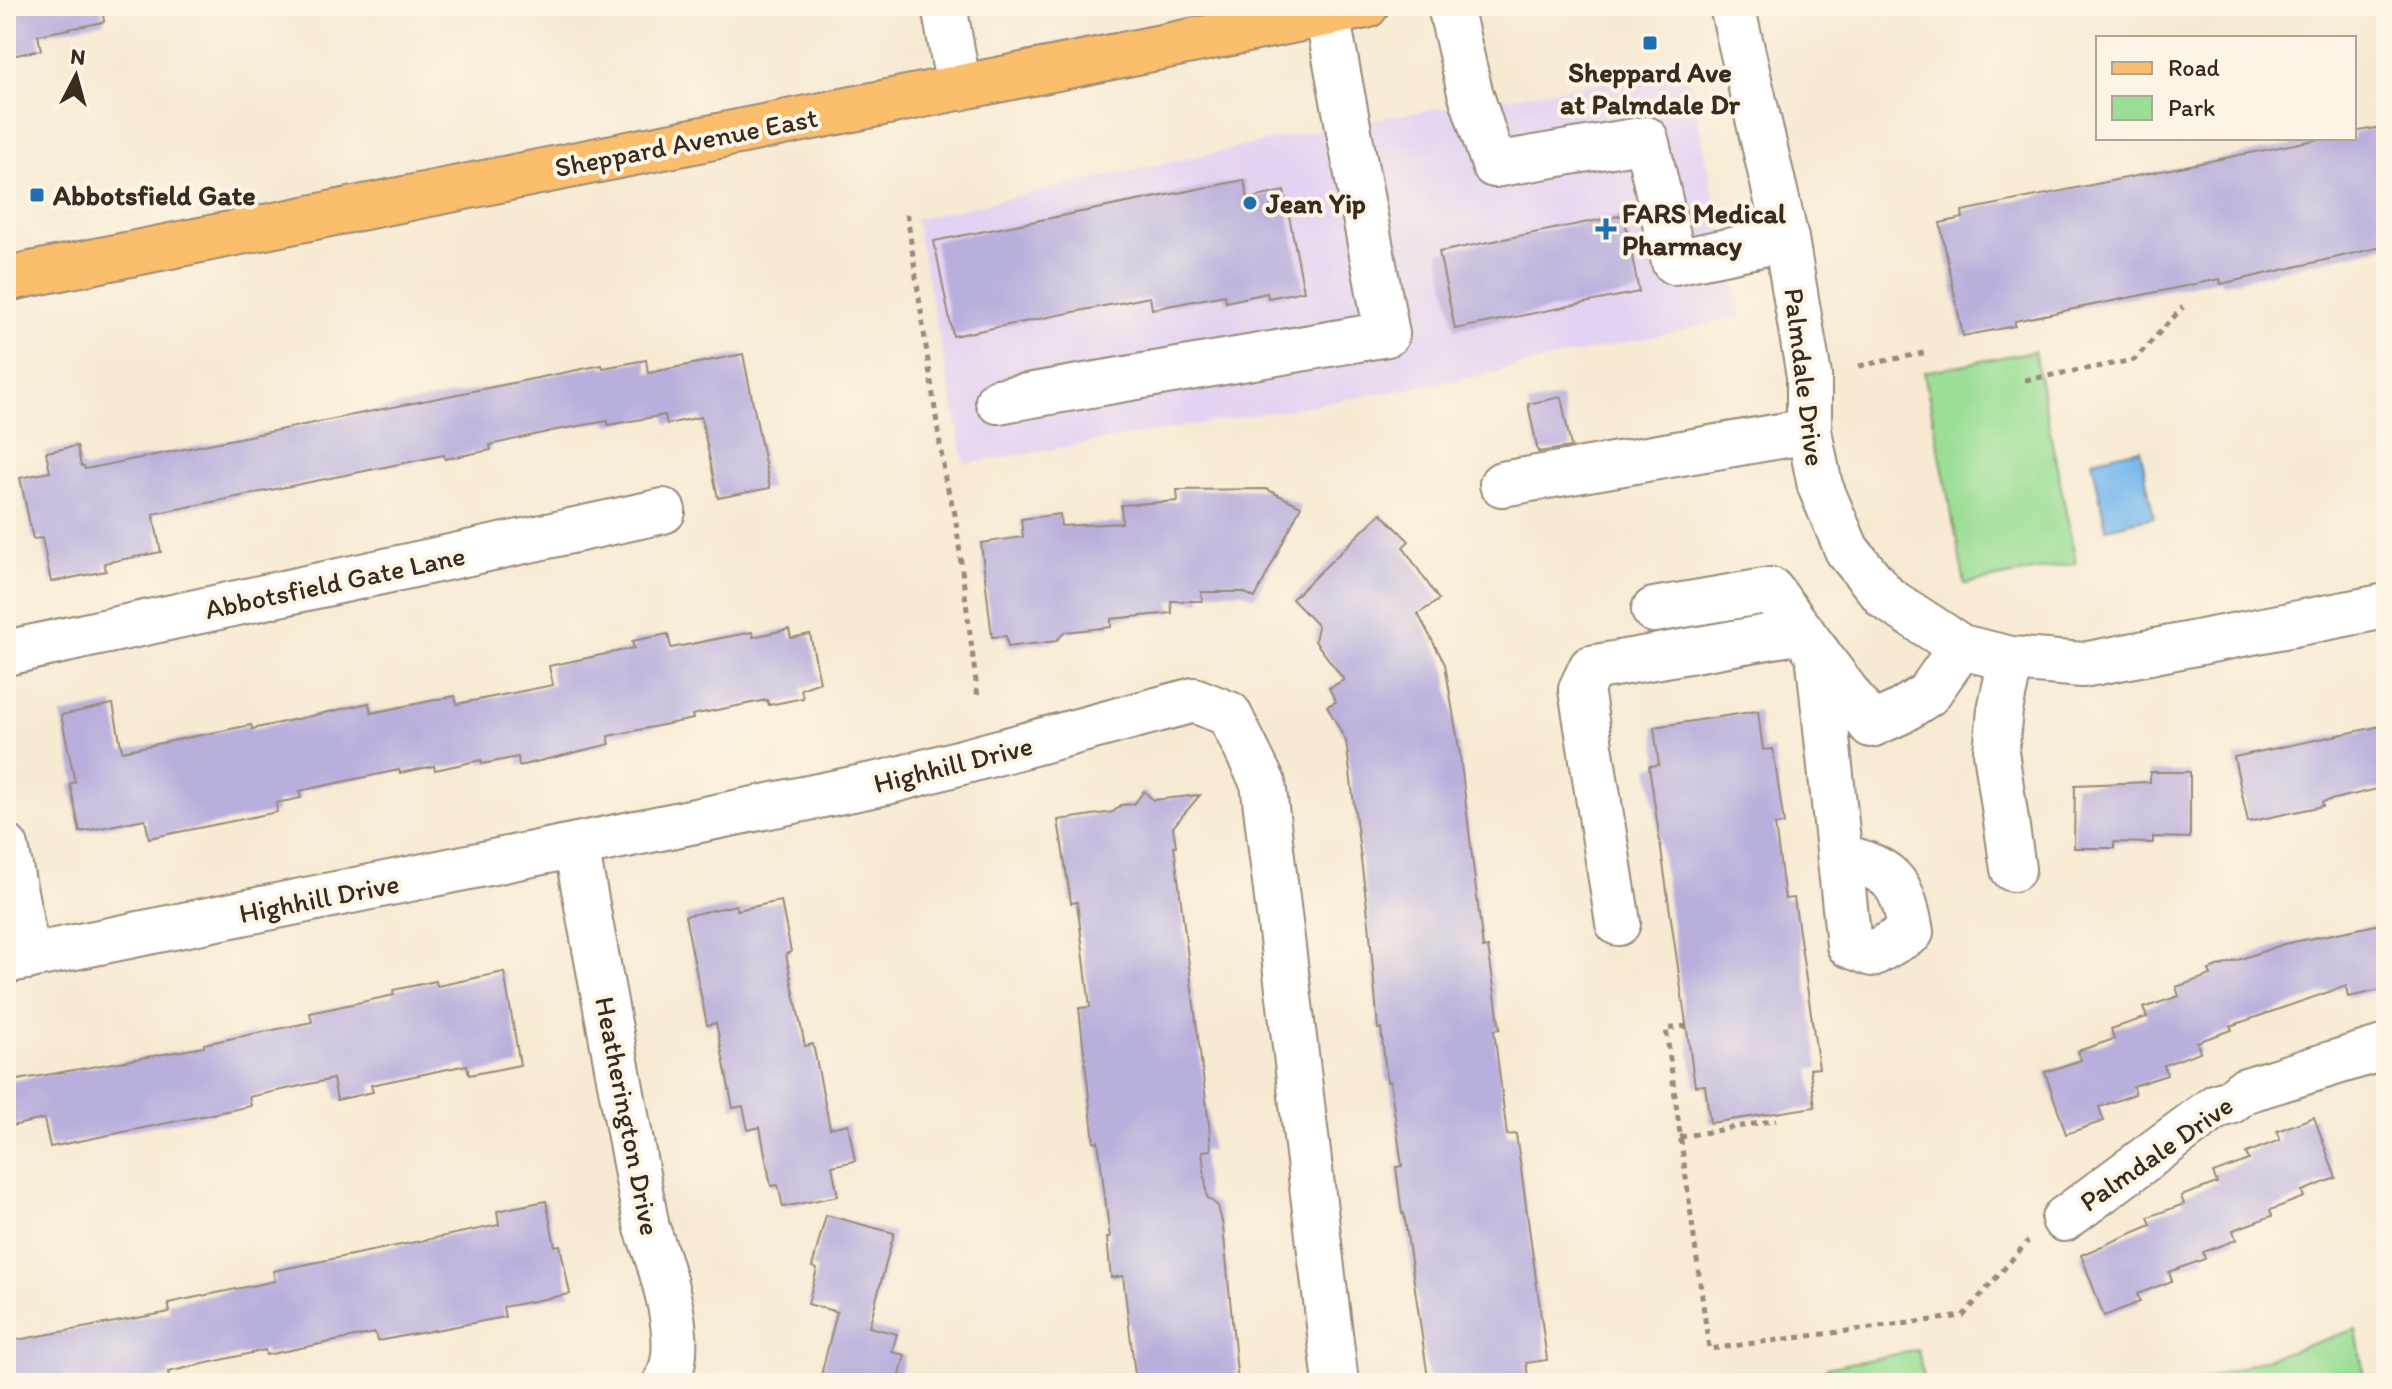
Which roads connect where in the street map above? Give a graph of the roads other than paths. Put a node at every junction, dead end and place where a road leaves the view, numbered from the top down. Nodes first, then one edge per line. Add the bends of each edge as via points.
1 (944, 6) edge
2 (1450, 6) edge
3 (1732, 6) edge
4 (1346, 10) edge
5 (959, 88) junction
6 (1786, 239) junction
7 (6, 279) edge
8 (998, 401) dead end
9 (1809, 431) junction
10 (1502, 484) dead end
11 (663, 511) dead end
12 (2386, 606) edge
13 (1654, 610) dead end
14 (1810, 642) junction
15 (1961, 647) junction
16 (6, 653) edge
17 (2011, 659) junction
18 (576, 846) junction
19 (6, 847) edge
20 (1840, 856) dead end
21 (2013, 869) dead end
22 (1618, 923) dead end
23 (17, 959) edge
24 (2386, 1047) edge
25 (2064, 1219) road end
26 (665, 1383) edge
27 (1336, 1383) edge

1 - 5 street
2 - 6 street via 1494,165 1646,139 1674,262
3 - 6 street, Palmdale Drive
4 - 5 main road, Sheppard Avenue East
4 - 8 street via 1387,334
5 - 7 main road, Sheppard Avenue East
6 - 9 street, Palmdale Drive via 1809,376
9 - 10 street
9 - 15 street, Palmdale Drive via 1820,486 1847,550 1886,598
11 - 16 street, Abbotsfield Gate Lane
12 - 17 street, Palmdale Drive via 2083,665
13 - 14 street via 1771,590
14 - 15 street via 1871,725 1928,694
14 - 20 street
14 - 22 street via 1591,668 1581,689
15 - 17 street, Palmdale Drive
17 - 21 street via 1996,752
18 - 23 street, Highhill Drive
18 - 26 street, Heatherington Drive via 647,1228 666,1281 674,1370
18 - 27 street, Highhill Drive via 887,782 1194,700 1229,714 1263,783
19 - 23 street
24 - 25 street, Palmdale Drive via 2243,1091

